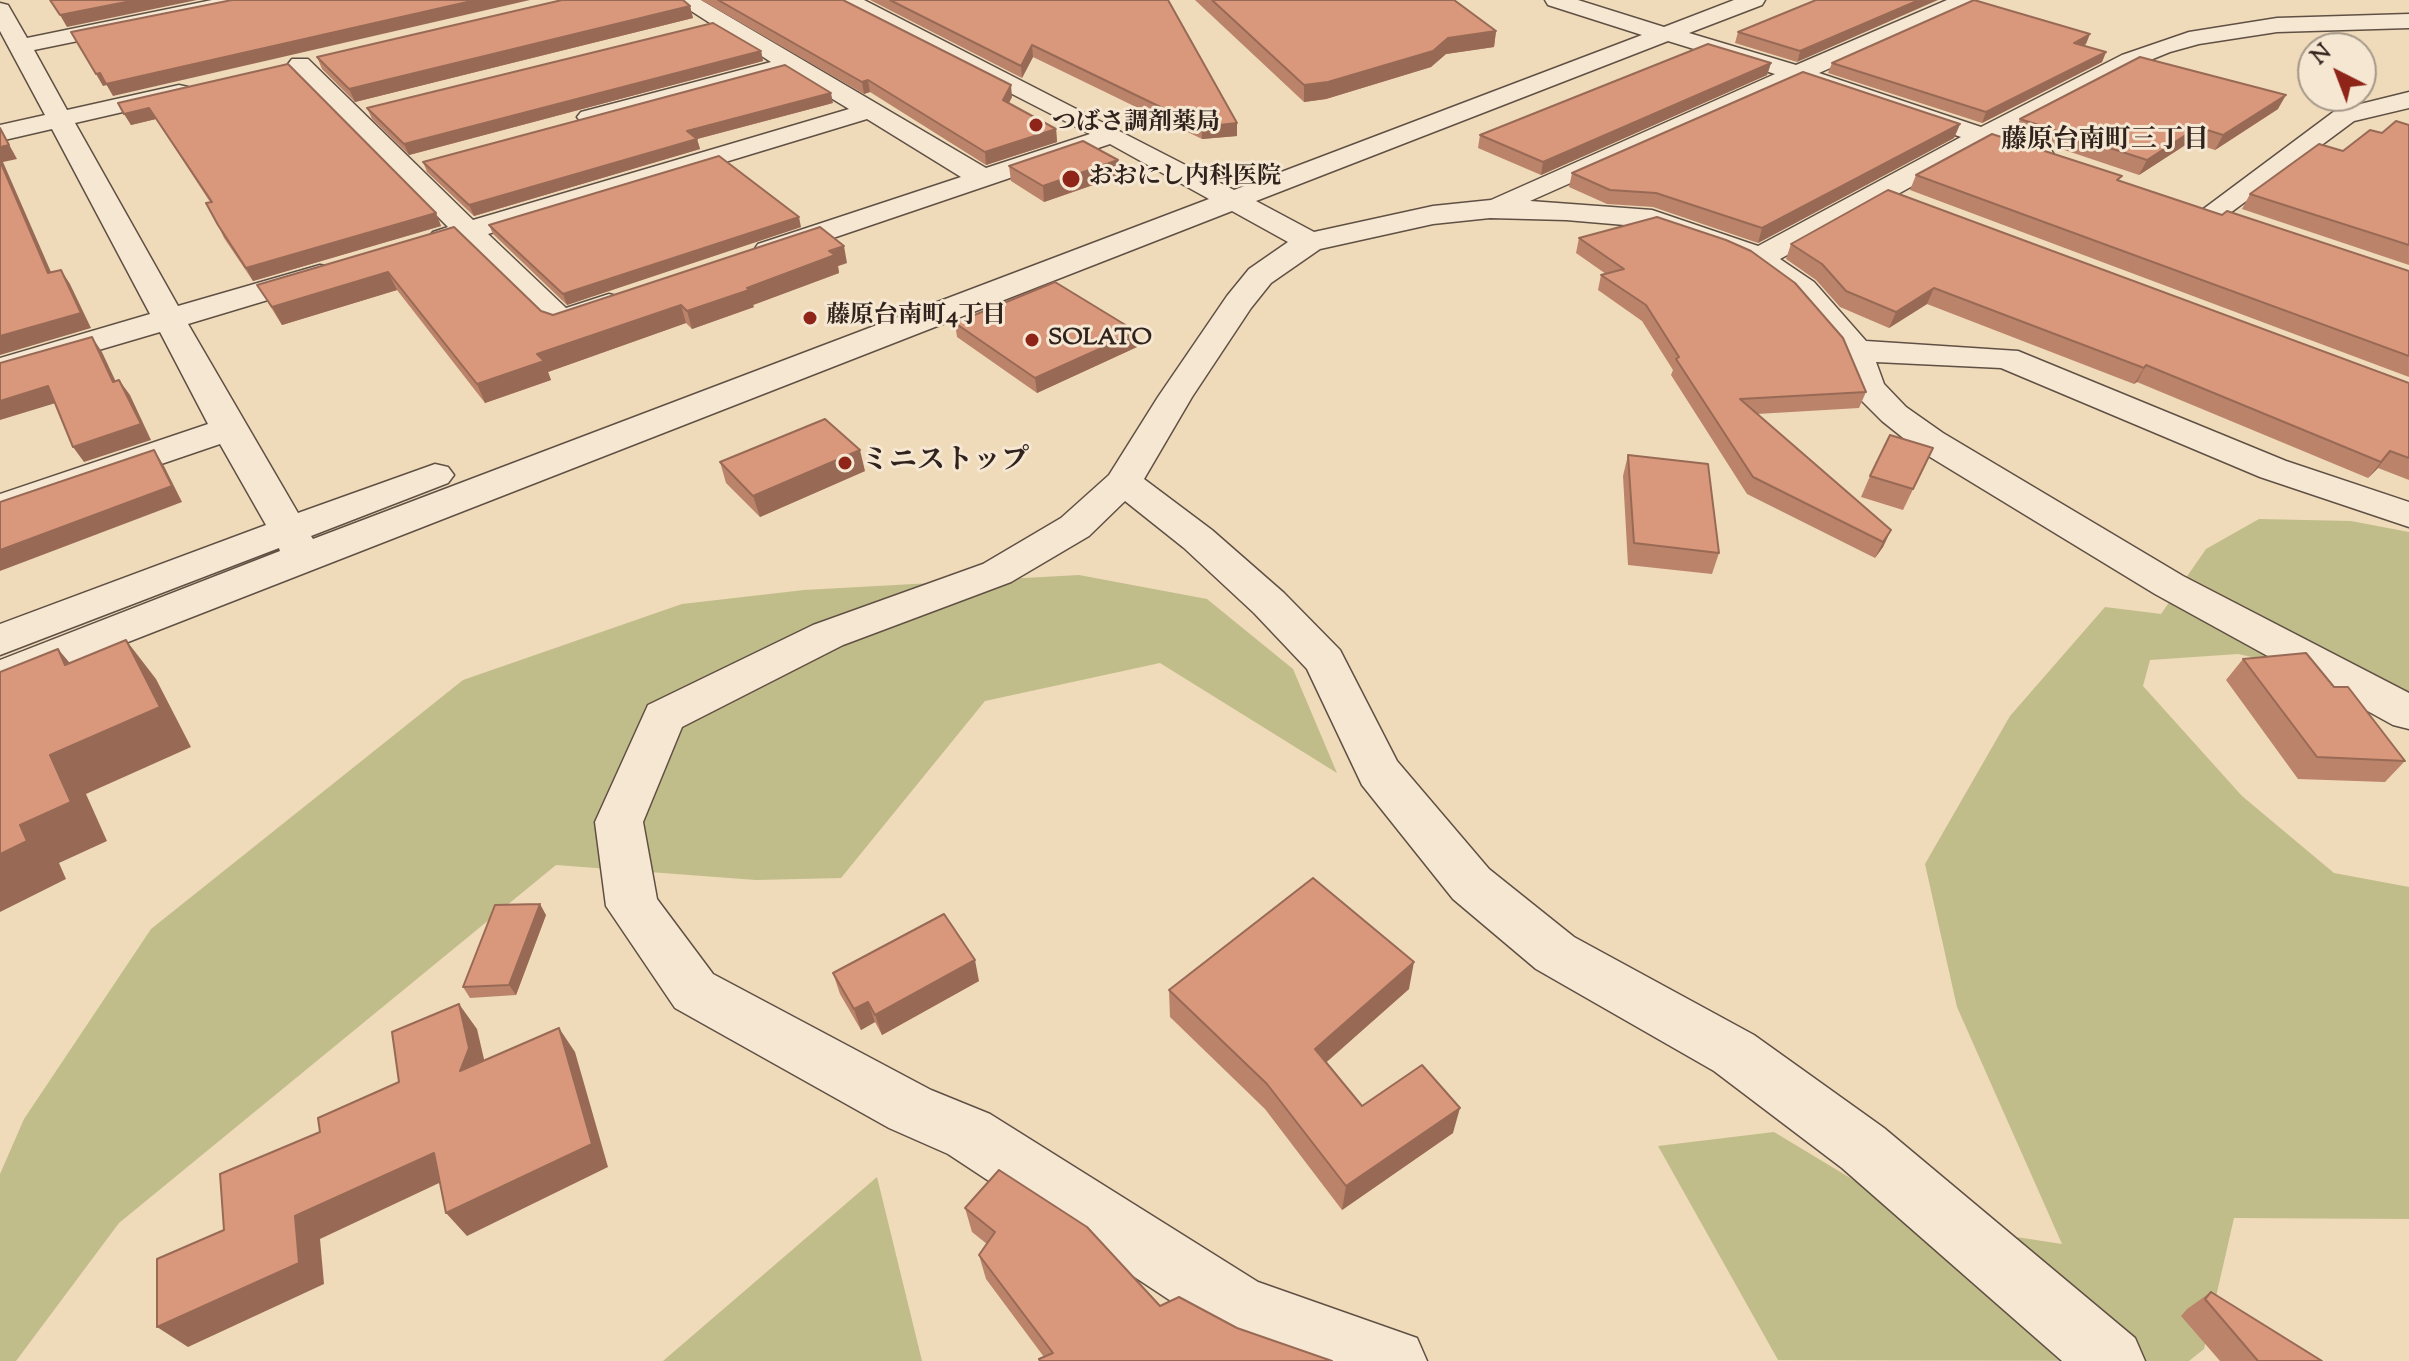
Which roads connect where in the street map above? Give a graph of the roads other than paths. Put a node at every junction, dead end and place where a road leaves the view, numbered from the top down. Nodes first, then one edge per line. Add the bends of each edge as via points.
1 (244, 0) edge
2 (685, 0) edge
3 (847, 0) edge
4 (1556, 0) edge
5 (1598, 0) edge
6 (1705, 0) edge
7 (1754, 0) edge
8 (1965, 0) edge
9 (2381, 0) edge
10 (2220, 7) dead end
11 (0, 10) edge
12 (2409, 15) edge
13 (720, 21) junction
14 (2409, 21) edge
15 (1652, 25) junction
16 (2255, 28) junction
17 (689, 29) edge
18 (20, 46) junction
19 (330, 57) edge
20 (300, 64) junction
21 (790, 64) junction
22 (269, 71) edge
23 (1797, 73) junction
24 (208, 85) edge
25 (2409, 100) edge
26 (379, 106) edge
27 (871, 110) junction
28 (348, 114) junction
29 (60, 120) junction
30 (566, 124) edge
31 (0, 133) edge
32 (1112, 135) junction
33 (1983, 136) junction
34 (432, 160) edge
35 (2069, 165) edge
36 (402, 168) junction
37 (981, 177) junction
38 (1881, 192) junction
39 (1220, 193) junction
40 (1910, 203) edge
41 (2184, 203) edge
42 (1490, 209) junction
43 (2212, 213) junction
44 (2242, 223) edge
45 (468, 231) junction
46 (1310, 242) junction
47 (408, 248) edge
48 (1759, 258) junction
49 (737, 261) edge
50 (348, 266) edge
51 (634, 295) edge
52 (169, 319) junction
53 (1856, 351) junction
54 (0, 369) edge
55 (229, 429) junction
56 (1124, 482) junction
57 (0, 507) edge
58 (2409, 515) edge
59 (296, 543) junction
60 (0, 640) edge
61 (0, 677) edge
62 (2409, 713) edge
63 (1394, 1361) edge
64 (2112, 1361) edge

1 - 18 street
2 - 13 street
3 - 32 street
4 - 15 street
5 - 15 street
6 - 15 street
7 - 15 street
8 - 23 street
9 - 12 street
10 - 16 street
11 - 18 street
13 - 17 street
13 - 21 street
14 - 16 street
15 - 23 street
15 - 39 street
16 - 33 street via 2151,51
18 - 29 street
19 - 20 street
20 - 22 street
20 - 28 street
21 - 27 street
21 - 30 street
23 - 33 street
23 - 42 street
24 - 29 street
25 - 43 street via 2345,115
26 - 28 street
27 - 37 street
27 - 45 street
28 - 36 street
29 - 31 street
29 - 52 street
32 - 37 street
32 - 39 street
33 - 35 street
33 - 38 street
34 - 36 street
36 - 45 street
37 - 49 street
38 - 40 street
38 - 48 street
39 - 46 street
39 - 59 street
41 - 43 street
42 - 46 street via 1433,215
42 - 48 street via 1652,219
43 - 44 street
45 - 47 street
45 - 51 street via 561,320
46 - 56 street via 1271,267 1238,303
48 - 53 street via 1803,289
50 - 52 street
52 - 54 street
52 - 55 street
53 - 58 street via 2006,358 2273,469
53 - 62 street via 1868,388 1930,441 2169,585
55 - 57 street
55 - 59 street
56 - 63 street via 1075,527 997,573 828,635 664,717 619,822 632,906 694,991 910,1109 969,1134 1241,1309
56 - 64 street via 1198,539 1325,661 1379,772 1471,884 1555,953 1734,1053 1863,1148
59 - 60 street
59 - 61 street

